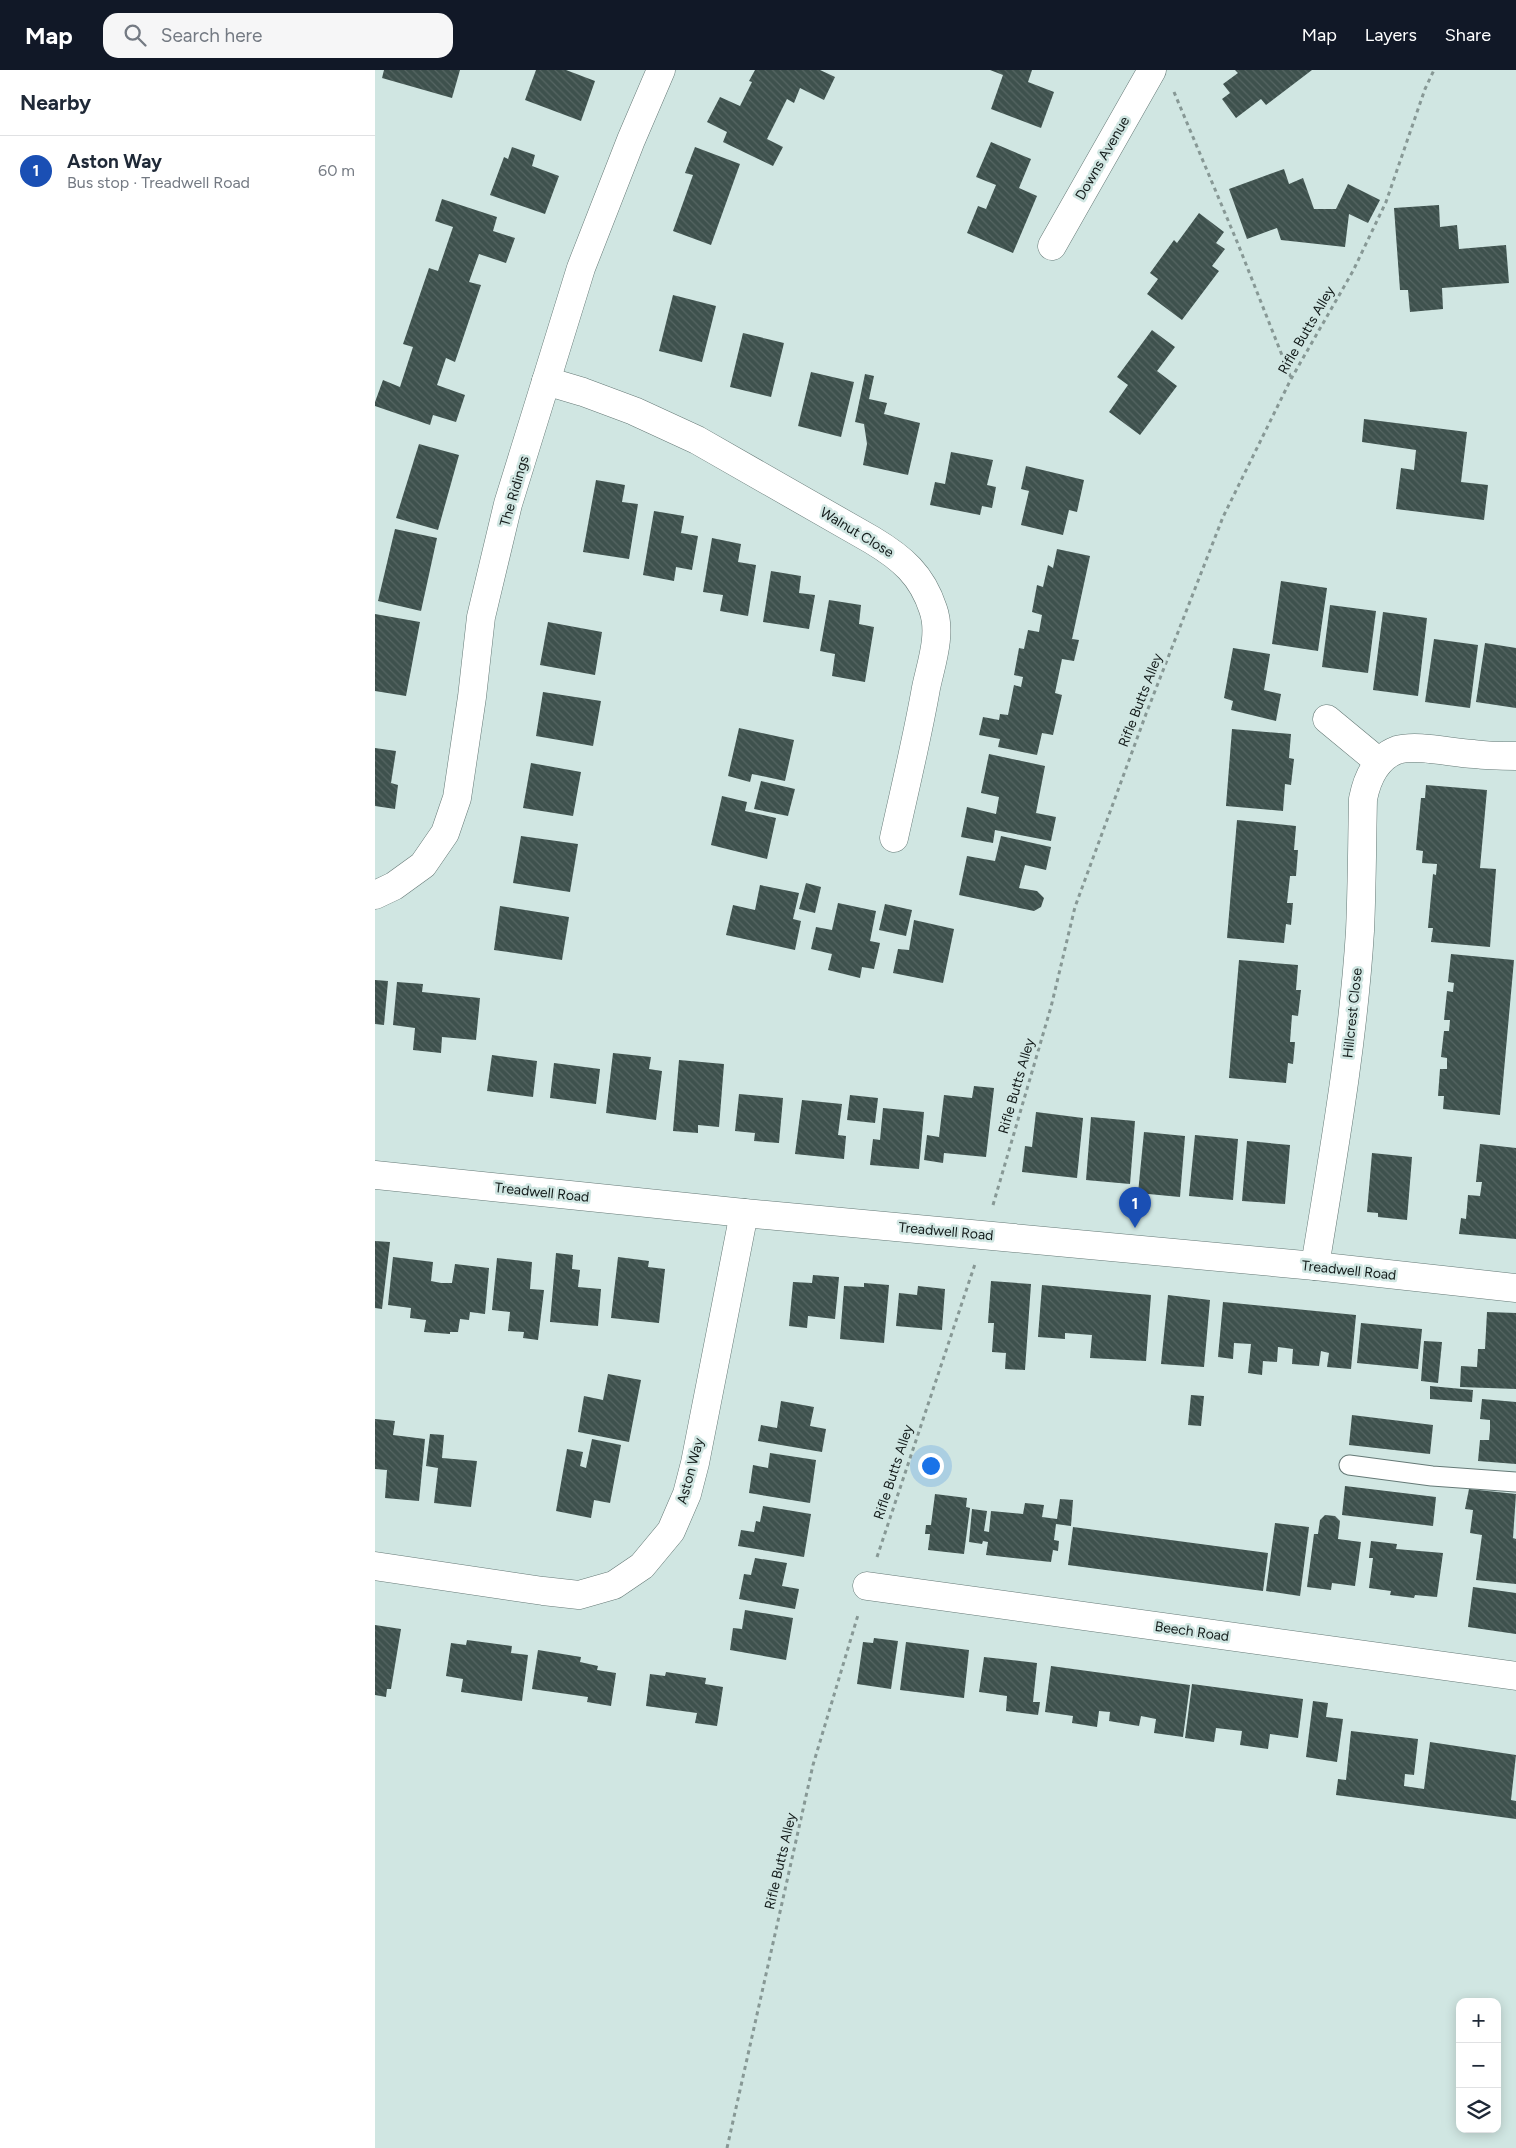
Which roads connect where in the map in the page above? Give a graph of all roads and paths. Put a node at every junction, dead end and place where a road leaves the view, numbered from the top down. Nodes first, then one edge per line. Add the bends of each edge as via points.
1 (661, 70) edge
2 (1152, 70) edge
3 (1434, 70) edge
4 (1173, 88) dead end
5 (1052, 246) dead end
6 (1291, 379) junction
7 (547, 382) junction
8 (1327, 719) dead end
9 (1516, 756) edge
10 (1379, 762) junction
11 (894, 838) dead end
12 (375, 895) edge
13 (375, 1175) edge
14 (743, 1212) junction
15 (985, 1234) junction
16 (1315, 1266) junction
17 (1516, 1288) edge
18 (1349, 1464) dead end
19 (1516, 1482) edge
20 (375, 1566) edge
21 (867, 1586) junction
22 (1516, 1676) edge
23 (727, 2148) edge

1 - 7 street, The Ridings via 581,268
2 - 5 street, Downs Avenue
3 - 6 path, Rifle Butts Alley via 1386,202 1353,271
4 - 6 path
6 - 15 path, Rifle Butts Alley via 1223,517 1075,907 1051,1007
7 - 11 street, Walnut Close via 633,411 697,440 872,540 898,556 914,572 934,611 936,635
7 - 12 street, The Ridings via 509,504 481,617 457,798 445,834 423,865
8 - 10 street
9 - 10 street, Hillcrest Close via 1417,748 1397,750
10 - 16 street, Hillcrest Close via 1367,780 1363,798 1360,931 1353,1011
13 - 14 street, Treadwell Road
14 - 15 street, Treadwell Road
14 - 20 street, Aston Way via 687,1494 671,1531 642,1566 614,1584 579,1595
15 - 16 street, Treadwell Road
15 - 21 path, Rifle Butts Alley
16 - 17 street, Treadwell Road
18 - 19 lane via 1432,1476
21 - 22 street, Beech Road
21 - 23 path, Rifle Butts Alley via 813,1765

